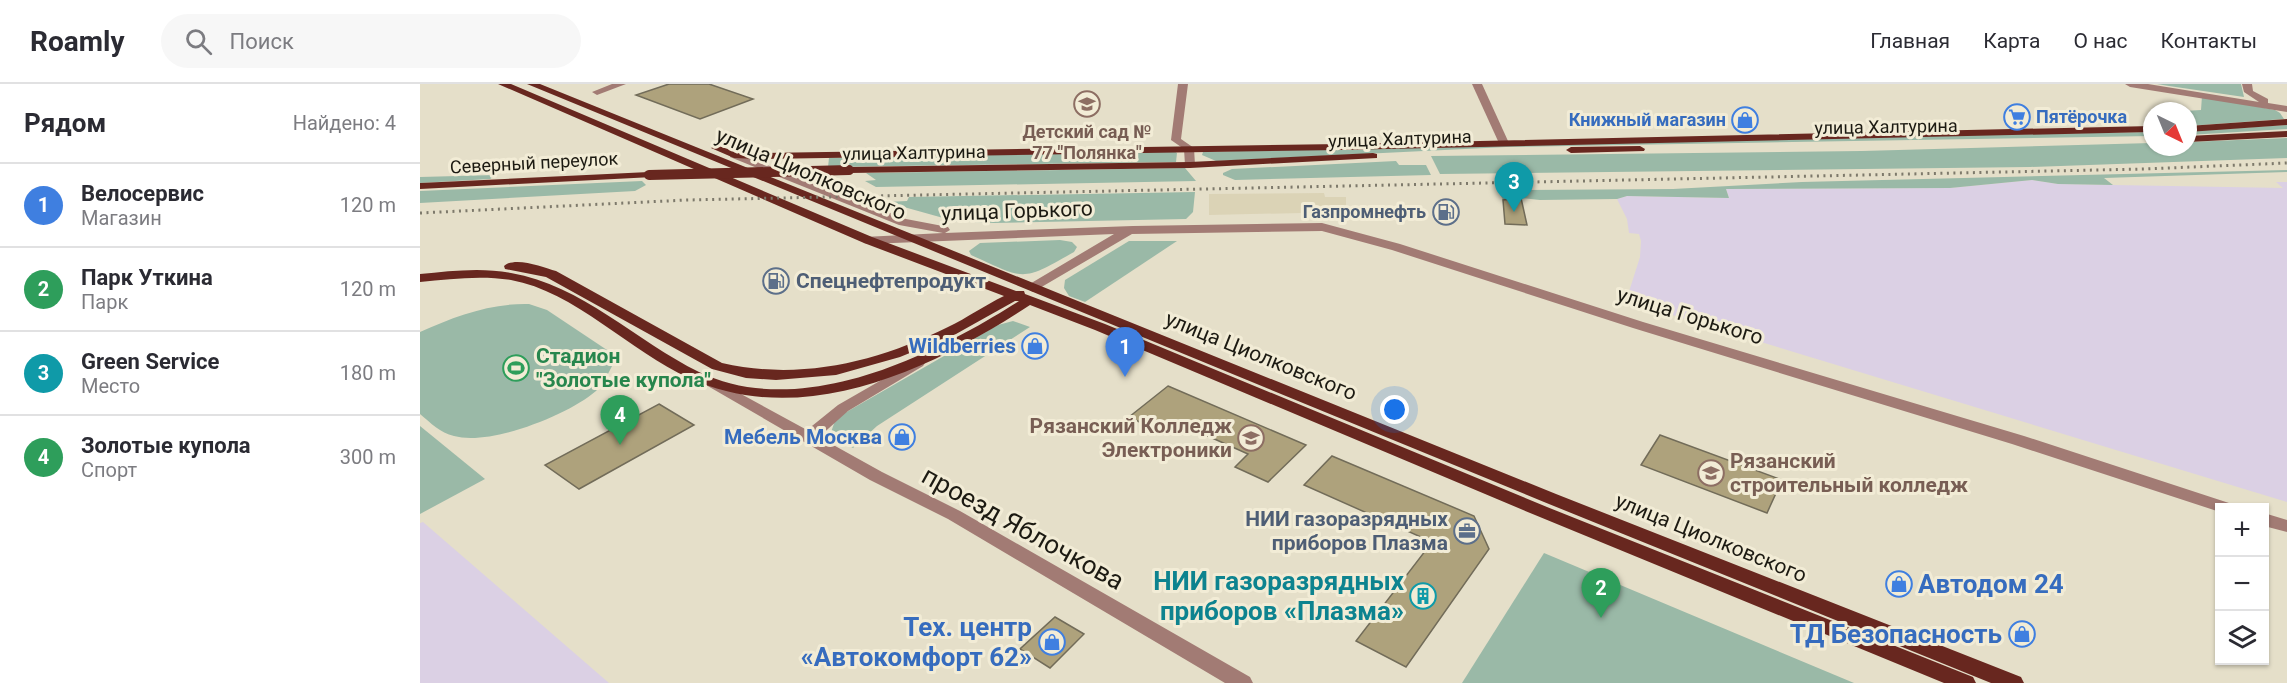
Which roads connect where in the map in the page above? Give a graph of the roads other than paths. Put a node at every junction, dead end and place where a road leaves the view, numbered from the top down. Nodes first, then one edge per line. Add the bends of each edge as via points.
1 (503, 84) edge
2 (532, 84) edge
3 (621, 84) edge
4 (1183, 84) edge
5 (1477, 84) edge
6 (2130, 84) edge
7 (2247, 84) edge
8 (597, 92) dead end
9 (580, 103) junction
10 (2271, 105) junction
11 (2287, 109) edge
12 (2287, 122) edge
13 (2197, 128) edge
14 (2143, 129) edge
15 (2287, 134) edge
16 (2197, 139) edge
17 (2143, 140) edge
18 (1503, 141) junction
19 (1189, 148) junction
20 (734, 155) junction
21 (1190, 165) junction
22 (649, 176) joint
23 (420, 186) edge
24 (1132, 230) junction
25 (974, 235) junction
26 (908, 238) junction
27 (868, 240) junction
28 (420, 271) edge
29 (420, 278) edge
30 (1025, 295) junction
31 (929, 357) junction
32 (714, 385) junction
33 (809, 437) junction
34 (2215, 503) edge
35 (2269, 520) edge
36 (2287, 526) edge
37 (1243, 683) edge
38 (1966, 683) edge
39 (2014, 683) edge

1 - 27 main road, улица Циолковского
2 - 9 main road
3 - 8 street
4 - 19 street via 1176,140
5 - 18 street
6 - 10 street
7 - 10 street via 2249,92
9 - 20 main road
9 - 26 main road, улица Циолковского
10 - 11 street
12 - 13 main road
14 - 18 main road, улица Халтурина
15 - 16 main road
17 - 21 main road, улица Халтурина via 1427,153
18 - 19 main road, улица Халтурина
19 - 20 main road, улица Халтурина
19 - 21 street
20 - 25 street via 903,222
21 - 22 main road, улица Халтурина, bridge
22 - 23 main road, Северный переулок
24 - 25 street, улица Горького
24 - 30 street, улица Горького
24 - 34 street, улица Горького via 1299,226 1348,232
25 - 26 street, улица Горького
26 - 27 street, улица Горького
26 - 30 main road, улица Циолковского
27 - 30 main road, улица Циолковского
28 - 30 main road via 479,266 535,269 580,289 717,366 737,373 772,376 824,372 890,355 950,332
29 - 32 main road, проезд Яблочкова via 474,273 524,278 566,297
30 - 31 main road, проезд Яблочкова via 993,323
30 - 38 main road, улица Циолковского
30 - 39 main road, улица Циолковского
31 - 32 main road, проезд Яблочкова via 893,371 789,393 755,393
31 - 33 street, проезд Яблочкова via 843,408
32 - 33 street, проезд Яблочкова
33 - 37 street, проезд Яблочкова via 954,515
35 - 36 street

